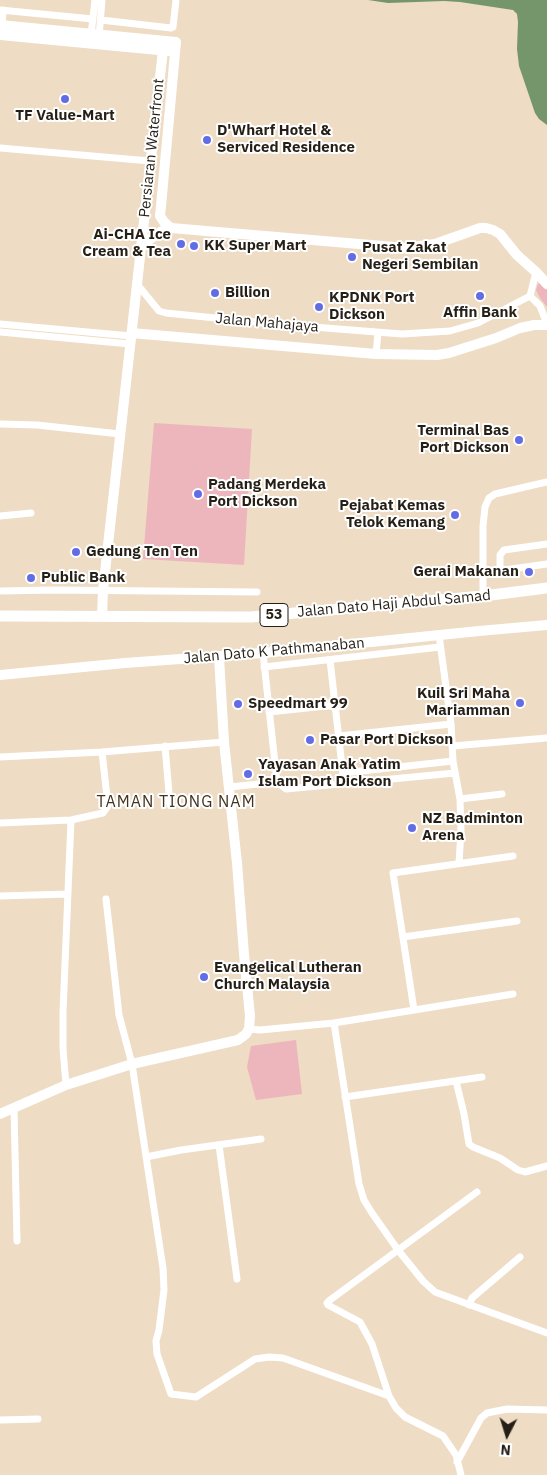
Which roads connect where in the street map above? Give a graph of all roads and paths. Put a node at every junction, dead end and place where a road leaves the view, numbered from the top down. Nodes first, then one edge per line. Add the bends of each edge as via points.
1 (95, 0) edge
2 (102, 0) edge
3 (176, 0) edge
4 (2, 10) edge
5 (92, 19) junction
6 (100, 20) junction
7 (1, 30) edge
8 (96, 38) junction
9 (163, 46) junction
10 (0, 148) edge
11 (150, 161) junction
12 (171, 228) junction
13 (141, 245) junction
14 (536, 272) junction
15 (137, 284) junction
16 (547, 284) edge
17 (530, 296) junction
18 (0, 324) edge
19 (547, 324) edge
20 (0, 332) edge
21 (378, 333) junction
22 (131, 338) junction
23 (376, 354) junction
24 (0, 424) edge
25 (120, 434) junction
26 (547, 482) edge
27 (31, 513) dead end
28 (0, 516) edge
29 (547, 544) edge
30 (547, 564) edge
31 (500, 570) junction
32 (483, 573) junction
33 (547, 588) edge
34 (103, 590) junction
35 (0, 591) edge
36 (257, 592) dead end
37 (483, 596) junction
38 (0, 616) edge
39 (102, 616) junction
40 (547, 625) edge
41 (439, 636) junction
42 (440, 647) junction
43 (263, 653) junction
44 (219, 657) junction
45 (330, 660) junction
46 (264, 667) junction
47 (0, 675) edge
48 (336, 705) junction
49 (269, 712) junction
50 (451, 724) junction
51 (339, 736) junction
52 (547, 738) edge
53 (224, 742) junction
54 (166, 746) junction
55 (453, 746) junction
56 (102, 752) junction
57 (0, 757) edge
58 (454, 761) junction
59 (343, 773) junction
60 (455, 774) junction
61 (277, 782) junction
62 (344, 784) junction
63 (230, 787) junction
64 (502, 794) dead end
65 (460, 799) junction
66 (170, 805) dead end
67 (71, 820) junction
68 (0, 823) edge
69 (513, 856) dead end
70 (458, 864) junction
71 (68, 894) junction
72 (0, 896) edge
73 (106, 899) dead end
74 (517, 920) dead end
75 (403, 937) junction
76 (512, 994) dead end
77 (414, 1010) junction
78 (334, 1023) junction
79 (249, 1030) junction
80 (132, 1064) junction
81 (482, 1077) dead end
82 (456, 1080) junction
83 (66, 1085) junction
84 (345, 1097) junction
85 (14, 1108) junction
86 (0, 1114) edge
87 (261, 1140) dead end
88 (219, 1145) junction
89 (146, 1157) junction
90 (547, 1166) edge
91 (477, 1192) dead end
92 (17, 1241) dead end
93 (398, 1250) junction
94 (520, 1257) dead end
95 (237, 1279) dead end
96 (469, 1305) junction
97 (547, 1333) edge
98 (389, 1396) junction
99 (547, 1410) edge
100 (38, 1419) dead end
101 (0, 1420) edge
102 (457, 1462) junction
103 (461, 1475) edge

1 - 5 street
2 - 6 street
3 - 6 street via 172,28
4 - 5 street
4 - 7 street
5 - 8 street
6 - 8 street
7 - 8 street
8 - 9 street
9 - 11 street, Persiaran Waterfront
9 - 12 street, Persiaran Waterfront via 176,42 160,216
10 - 11 street
11 - 13 street, Persiaran Waterfront
12 - 13 street
12 - 14 street via 406,248 435,244 486,228 500,234
13 - 15 street, Persiaran Waterfront
14 - 16 street
14 - 17 street
15 - 21 street, Jalan Mahajaya via 159,311 166,313
15 - 22 street, Persiaran Waterfront
17 - 19 street via 540,306
17 - 21 street, Jalan Mahajaya via 478,323 450,330
18 - 22 street
19 - 23 street via 520,328 449,353
20 - 22 street
21 - 23 street
22 - 23 street
22 - 25 street, Persiaran Waterfront
24 - 25 street
25 - 34 street, Persiaran Waterfront
26 - 32 street via 488,498 482,526
27 - 28 street
29 - 31 street via 504,550 500,556
30 - 31 street
31 - 32 street
32 - 37 street
33 - 37 main road, Jalan Dato Haji Abdul Samad / 53
34 - 35 street
34 - 36 street
34 - 39 street, Persiaran Waterfront
37 - 39 main road, Jalan Dato Haji Abdul Samad / 53 via 251,617
38 - 39 main road, Jalan Dato Haji Abdul Samad / 53
40 - 41 street, Jalan Dato K Pathmanaban
41 - 42 street
41 - 43 street, Jalan Dato K Pathmanaban
42 - 45 street
42 - 50 street
43 - 44 street, Jalan Dato K Pathmanaban
43 - 46 street
44 - 47 street, Jalan Dato K Pathmanaban
44 - 53 street
45 - 46 street
45 - 48 street
46 - 49 street
48 - 49 street
48 - 51 street
49 - 61 street
50 - 51 street
50 - 55 street
51 - 59 street
52 - 55 street
53 - 54 street
53 - 63 street
54 - 56 street
54 - 66 street
55 - 58 street
56 - 57 street
56 - 67 street via 108,806 103,813
58 - 59 street
58 - 60 street
59 - 62 street
60 - 62 street
60 - 65 street
61 - 62 street via 286,789
61 - 63 street
63 - 79 street
64 - 65 street
65 - 70 street
67 - 68 street
67 - 71 street
69 - 70 street
70 - 75 street via 393,873
71 - 72 street
71 - 83 street via 63,1012
73 - 80 street via 119,1014
74 - 75 street
75 - 77 street
76 - 77 street
77 - 78 street
78 - 79 street
78 - 84 street
79 - 80 street via 238,1040
80 - 83 street
80 - 89 street
81 - 82 street
82 - 84 street
82 - 90 street via 469,1144 473,1148 525,1172
83 - 85 street
84 - 93 street via 364,1200
85 - 86 street
85 - 92 street
87 - 88 street
88 - 89 street
88 - 95 street
89 - 98 street via 164,1290 157,1354 171,1394 196,1397 255,1358 269,1357 283,1358
91 - 93 street
93 - 96 street via 435,1292
93 - 98 street via 327,1303 360,1322 372,1344
94 - 96 street via 472,1298
96 - 97 street
98 - 102 street via 405,1416 443,1436
99 - 102 street via 507,1409 487,1413 481,1418
100 - 101 street
102 - 103 street

